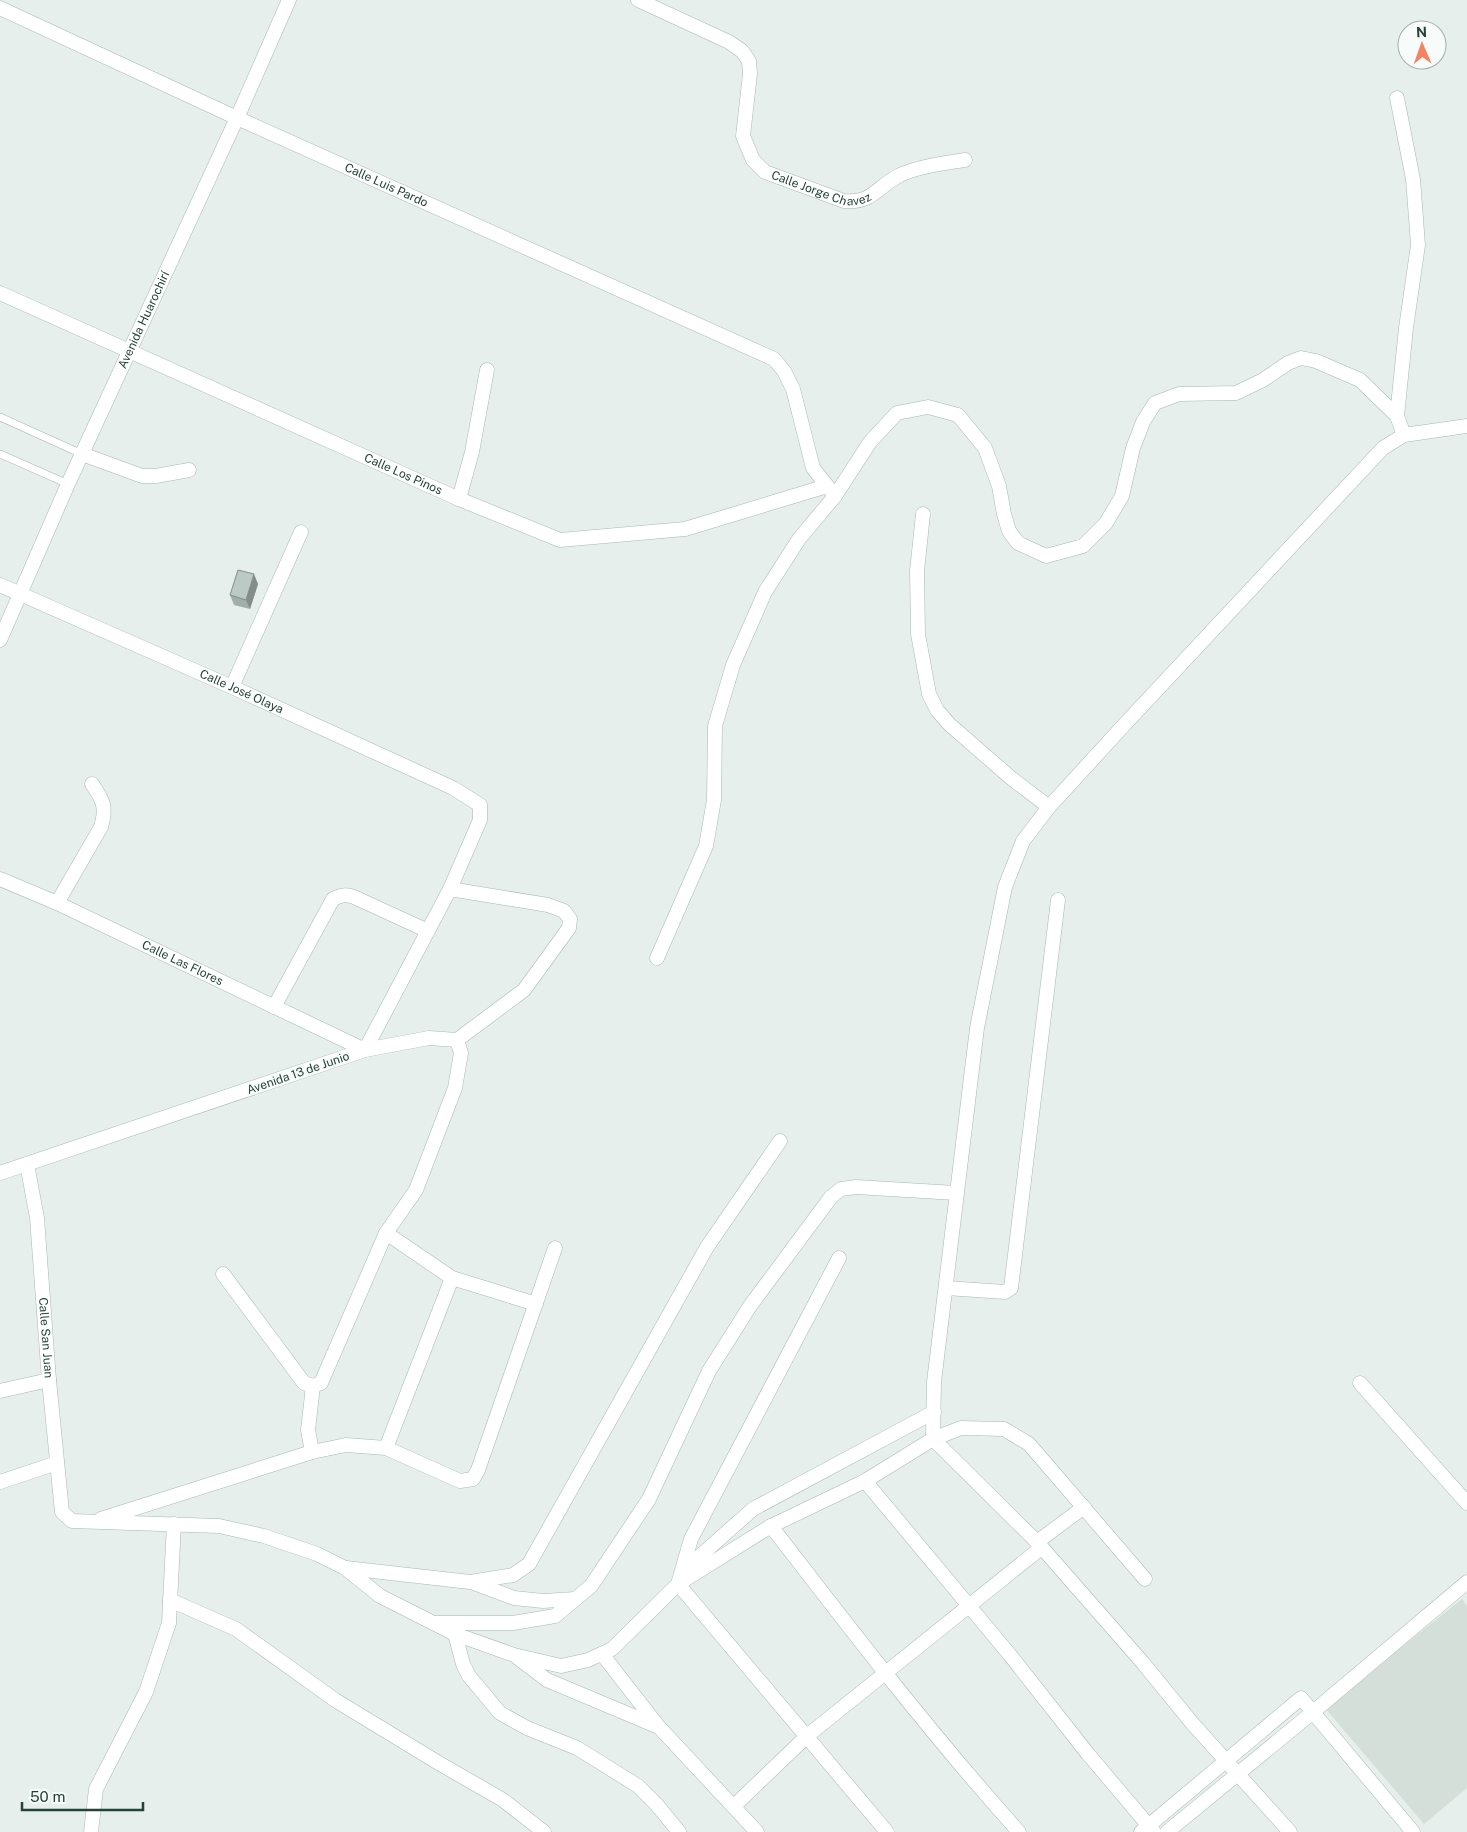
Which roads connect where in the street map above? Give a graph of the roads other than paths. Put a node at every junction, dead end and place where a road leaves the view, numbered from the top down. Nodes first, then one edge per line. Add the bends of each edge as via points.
1 (289, 0) edge
2 (638, 0) edge
3 (0, 8) edge
4 (1397, 98) dead end
5 (237, 118) junction
6 (965, 160) dead end
7 (0, 293) edge
8 (128, 352) junction
9 (487, 370) dead end
10 (1397, 416) junction
11 (0, 417) edge
12 (1467, 426) edge
13 (1404, 435) junction
14 (0, 454) edge
15 (82, 454) junction
16 (189, 470) dead end
17 (68, 484) junction
18 (831, 491) junction
19 (459, 499) junction
20 (923, 514) dead end
21 (301, 532) dead end
22 (0, 585) edge
23 (21, 594) junction
24 (0, 640) edge
25 (232, 687) junction
26 (92, 784) dead end
27 (480, 805) joint
28 (1049, 807) junction
29 (0, 879) edge
30 (450, 889) junction
31 (1058, 900) dead end
32 (57, 903) junction
33 (428, 931) junction
34 (658, 958) dead end
35 (274, 1007) junction
36 (458, 1040) junction
37 (365, 1050) junction
38 (780, 1141) dead end
39 (27, 1164) junction
40 (0, 1173) edge
41 (956, 1193) junction
42 (386, 1234) junction
43 (555, 1248) dead end
44 (839, 1258) dead end
45 (222, 1274) dead end
46 (452, 1278) junction
47 (946, 1288) junction
48 (536, 1304) junction
49 (49, 1380) junction
50 (1360, 1383) dead end
51 (313, 1386) junction
52 (0, 1391) edge
53 (934, 1412) junction
54 (934, 1439) junction
55 (386, 1448) junction
56 (312, 1452) junction
57 (57, 1463) junction
58 (866, 1481) junction
59 (0, 1482) edge
60 (1467, 1503) edge
61 (1084, 1507) junction
62 (90, 1522) junction
63 (174, 1524) junction
64 (771, 1526) junction
65 (1039, 1545) junction
66 (346, 1568) junction
67 (1145, 1579) dead end
68 (470, 1582) junction
69 (1467, 1582) edge
70 (678, 1584) junction
71 (575, 1599) junction
72 (170, 1600) junction
73 (969, 1605) junction
74 (432, 1623) junction
75 (455, 1634) junction
76 (602, 1654) junction
77 (514, 1655) junction
78 (885, 1673) junction
79 (1313, 1712) junction
80 (659, 1727) junction
81 (807, 1736) junction
82 (1226, 1760) junction
83 (1238, 1774) junction
84 (734, 1806) junction
85 (1148, 1830) edge
86 (91, 1832) edge
87 (544, 1832) edge
88 (679, 1832) edge
89 (757, 1832) edge
90 (888, 1832) edge
91 (1019, 1832) edge
92 (1167, 1832) edge
93 (1290, 1832) edge
94 (1413, 1832) edge

1 - 5 street, Avenida Huarochirí
2 - 6 street, Calle Jorge Chavez via 742,51 749,61 750,74 743,136 753,160 764,172 857,203 898,176
3 - 5 street, Calle Luis Pardo
4 - 10 street via 1413,179 1418,245
5 - 8 street, Avenida Huarochirí
5 - 18 street, Calle Luis Pardo via 774,359 793,389 813,468
7 - 8 street, Calle Los Pinos
8 - 15 street, Avenida Huarochirí
8 - 19 street, Calle Los Pinos
9 - 19 street via 472,452
10 - 13 street
10 - 18 street via 1360,380 1301,358 1288,362 1236,394 1179,394 1155,403 1133,448 1122,496 1106,523 1083,546 1046,556 1018,543 1009,531 999,486 985,448 958,415 928,407 897,413
11 - 15 lane
12 - 13 street
13 - 28 street via 1383,448
14 - 17 lane
15 - 16 street via 142,476
15 - 17 street, Avenida Huarochirí
17 - 23 street, Avenida Huarochirí
18 - 19 street, Calle Los Pinos via 685,529 560,540
18 - 34 street via 765,592 733,665 716,726 714,800 706,846
20 - 28 street via 917,571 918,634 929,694 949,724
21 - 25 street
22 - 23 street, Calle José Olaya
23 - 24 street, Avenida Huarochirí
23 - 25 street, Calle José Olaya
25 - 27 street, Calle José Olaya via 454,788
26 - 32 street via 104,801 104,817
27 - 30 street, Avenida 13 de Junio via 480,820
28 - 41 street via 1023,841 1005,887 977,1028
29 - 32 street, Calle Las Flores
30 - 33 street, Avenida 13 de Junio
30 - 36 street via 548,905 564,911 570,919 569,928 524,990
31 - 47 street via 1011,1288 1005,1292
32 - 35 street, Calle Las Flores
33 - 35 street via 354,897 340,895 333,899
33 - 37 street, Avenida 13 de Junio
35 - 37 street, Calle Las Flores
36 - 37 street via 429,1038
36 - 42 street via 461,1053 452,1097 416,1190
37 - 39 street, Avenida 13 de Junio
38 - 68 street via 707,1247 530,1564 513,1575
39 - 40 street, Avenida 13 de Junio
39 - 49 street, Calle San Juan via 38,1218
41 - 47 street
41 - 71 street via 856,1187 841,1189 831,1197 750,1306 708,1371 649,1499 590,1586
42 - 46 street
42 - 51 street via 321,1383
43 - 48 street
44 - 70 street via 691,1539
45 - 51 street via 304,1383
46 - 48 street
46 - 55 street
47 - 53 street via 934,1382
48 - 55 street via 473,1479 460,1480
49 - 52 street
49 - 57 street, Calle San Juan
50 - 60 street
51 - 56 street via 308,1430
53 - 54 street
53 - 70 street via 753,1509 700,1556
54 - 58 street
54 - 61 street via 961,1428 1004,1429 1029,1444
54 - 65 street
55 - 56 street via 346,1446
56 - 62 street
57 - 59 street
57 - 62 street, Calle San Juan via 62,1512 72,1521
58 - 64 street
58 - 73 street
61 - 65 street
61 - 67 street
62 - 63 street
63 - 66 street via 219,1526 264,1536
63 - 72 street
64 - 70 street
64 - 78 street
65 - 73 street
65 - 82 street
66 - 68 street
66 - 74 street via 380,1596
68 - 71 street via 514,1598
69 - 79 street
70 - 76 street via 612,1649
70 - 81 street
71 - 74 street via 556,1616 513,1623
72 - 86 street via 170,1623 146,1692 96,1788
72 - 87 street via 236,1629 335,1700 503,1800
73 - 78 street
73 - 85 street
74 - 75 street
75 - 77 street
75 - 88 street via 469,1676 500,1713 577,1748 638,1786
76 - 77 street via 561,1666
76 - 80 street
77 - 80 street via 547,1680
78 - 81 street
78 - 91 street
79 - 82 street via 1301,1698
79 - 83 street
79 - 94 street
80 - 84 street
81 - 84 street
81 - 90 street
82 - 83 street
82 - 85 street
83 - 92 street
83 - 93 street
84 - 89 street

